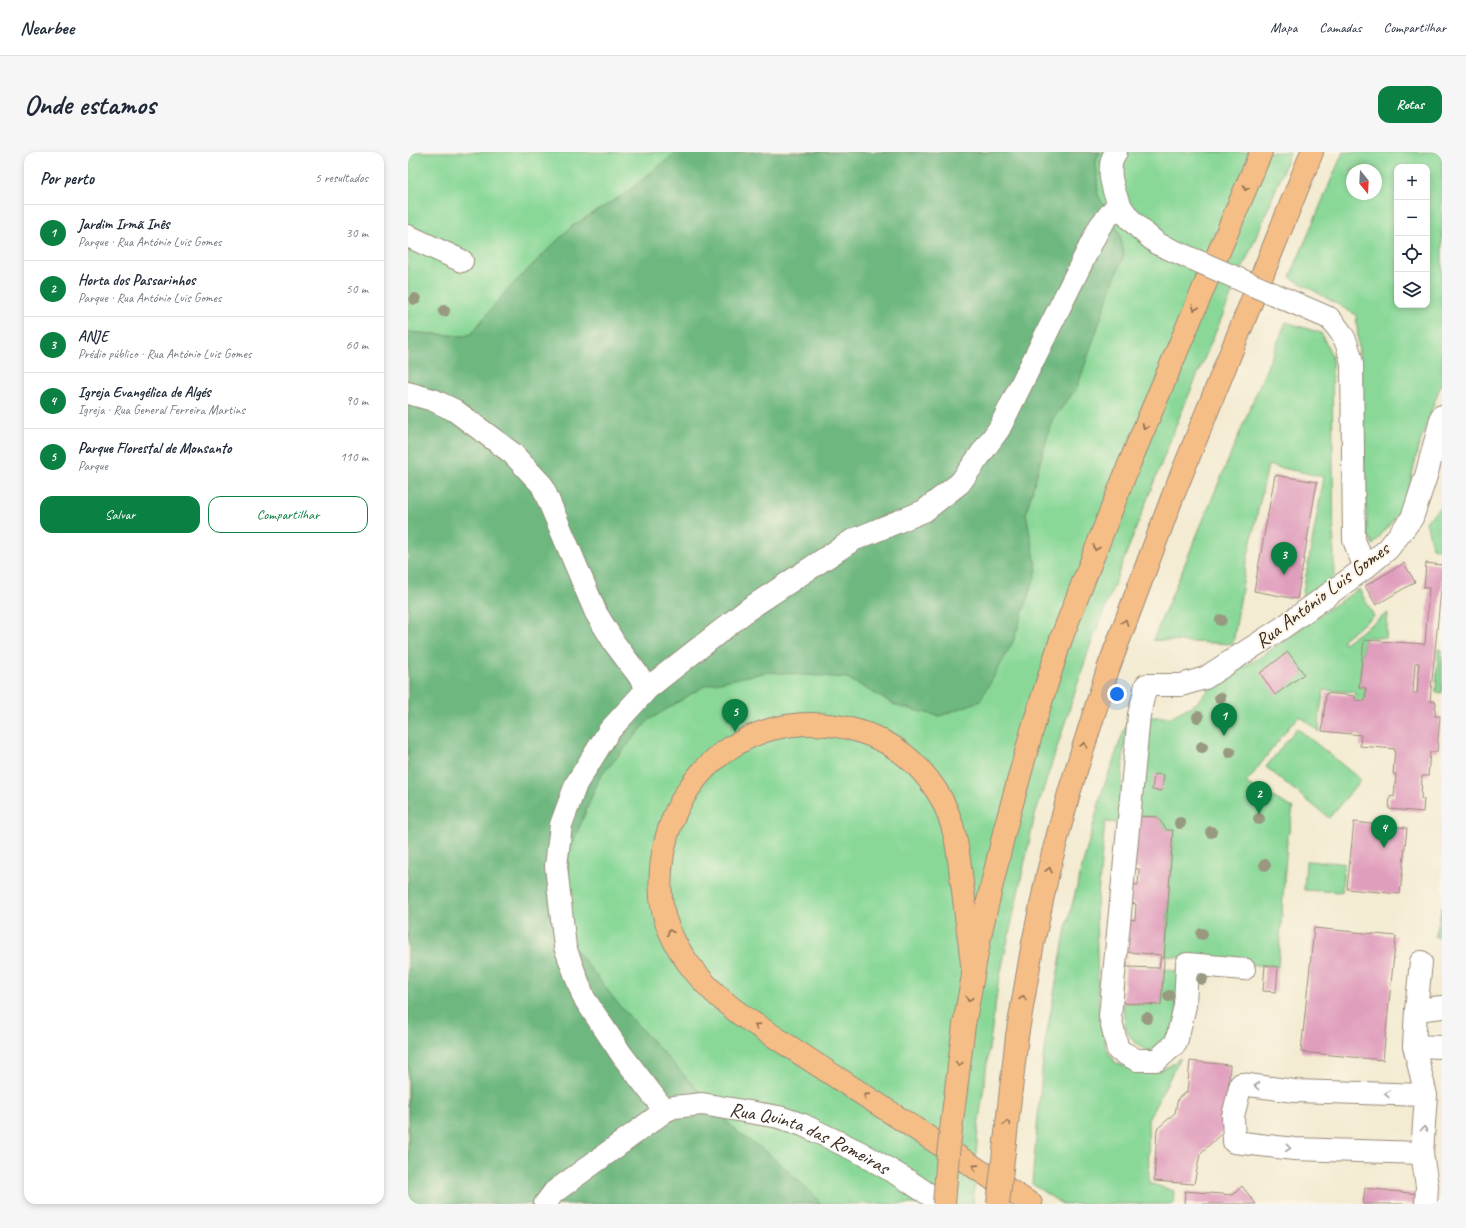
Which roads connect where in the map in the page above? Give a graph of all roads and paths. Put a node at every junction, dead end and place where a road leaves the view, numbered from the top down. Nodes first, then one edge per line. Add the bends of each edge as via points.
1 (1116, 152) edge
2 (1261, 152) edge
3 (1312, 152) edge
4 (1118, 204) junction
5 (408, 236) edge
6 (462, 261) dead end
7 (408, 393) edge
8 (1442, 416) edge
9 (1365, 568) junction
10 (648, 688) junction
11 (1421, 962) dead end
12 (1244, 969) dead end
13 (973, 972) junction
14 (1442, 1007) edge
15 (1416, 1010) junction
16 (1414, 1046) junction
17 (1442, 1047) edge
18 (1426, 1095) junction
19 (665, 1111) junction
20 (1422, 1153) junction
21 (545, 1204) edge
22 (944, 1204) edge
23 (998, 1204) edge
24 (1031, 1204) edge
25 (1426, 1204) edge

1 - 4 street via 1112,157 1110,171 1112,188
2 -> 13 highway via 1130,462 1061,639 1007,822
23 -> 3 highway, bridge via 1017,1036 1033,943 1069,793 1105,676 1172,498
4 - 9 street, bridge via 1137,228 1158,244 1329,318 1341,330 1352,363 1354,540
4 - 10 street via 1100,226 999,429 960,483 924,511 846,544 750,608
5 - 6 street
7 - 10 street via 433,400 454,410 512,453 542,485 596,613 615,644
8 - 9 street, Rua António Luis Gomes via 1412,518 1388,549
9 - 12 street, Rua António Luis Gomes via 1282,628 1205,678 1181,685 1146,685 1139,716 1110,1009 1118,1050 1138,1060 1157,1060 1176,1043 1185,1006 1187,964
10 - 19 street via 609,732 576,784 561,825 556,866 565,947 584,998 622,1055
11 - 15 street
13 -> 22 highway, bridge via 964,1025
24 -> 13 highway via 744,1017 723,1002 691,969 668,929 662,905 661,884 666,838 685,794 713,760 750,736 771,730 822,724 874,736 897,748 915,763 931,782 952,822
14 - 15 street
15 - 16 street
16 - 17 street
16 - 18 street
20 -> 18 street
18 -> 20 street via 1294,1090 1241,1084 1233,1116 1234,1142 1294,1149
19 - 21 street via 554,1192
19 - 22 street, Rua Quinta das Romeiras via 674,1107 702,1104 779,1117 803,1124 862,1153
20 - 25 street via 1427,1186

